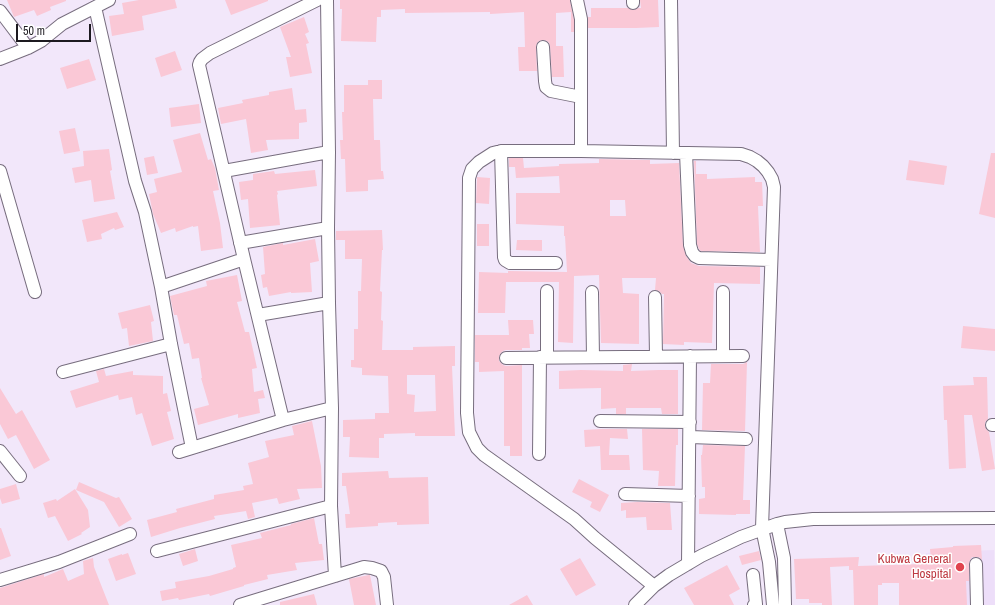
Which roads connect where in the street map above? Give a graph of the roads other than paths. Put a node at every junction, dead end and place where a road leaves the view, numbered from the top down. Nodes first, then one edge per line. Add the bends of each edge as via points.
1 (109, 0) edge
2 (317, 0) edge
3 (327, 0) edge
4 (577, 0) edge
5 (671, 0) edge
6 (95, 7) junction
7 (0, 11) edge
8 (543, 47) dead end
9 (28, 48) junction
10 (0, 59) edge
11 (581, 97) junction
12 (501, 151) junction
13 (581, 151) junction
14 (329, 152) junction
15 (673, 153) junction
16 (686, 153) junction
17 (0, 171) edge
18 (224, 171) junction
19 (328, 228) junction
20 (240, 243) junction
21 (244, 259) junction
22 (771, 260) junction
23 (556, 262) dead end
24 (161, 287) junction
25 (547, 290) dead end
26 (35, 292) dead end
27 (592, 292) dead end
28 (722, 292) dead end
29 (655, 297) dead end
30 (329, 302) junction
31 (258, 315) junction
32 (171, 344) junction
33 (656, 356) junction
34 (690, 356) junction
35 (723, 356) junction
36 (743, 356) dead end
37 (544, 357) junction
38 (593, 357) junction
39 (506, 358) dead end
40 (63, 372) dead end
41 (332, 408) junction
42 (284, 420) junction
43 (600, 421) dead end
44 (690, 422) junction
45 (690, 437) junction
46 (746, 439) dead end
47 (192, 448) junction
48 (0, 451) edge
49 (179, 452) dead end
50 (539, 454) dead end
51 (20, 476) dead end
52 (625, 494) dead end
53 (689, 496) junction
54 (331, 506) junction
55 (995, 518) edge
56 (777, 524) junction
57 (762, 528) junction
58 (130, 534) dead end
59 (157, 551) dead end
60 (688, 564) junction
61 (976, 564) dead end
62 (753, 575) dead end
63 (335, 576) junction
64 (0, 580) edge
65 (654, 586) junction
66 (240, 605) edge
67 (388, 605) edge
68 (635, 605) edge
69 (754, 605) edge
70 (773, 605) edge
71 (785, 605) edge
72 (977, 605) edge

1 - 6 street
2 - 18 street via 210,53 200,62
3 - 14 street
4 - 11 street via 581,19
5 - 15 street
6 - 9 street via 62,24
6 - 24 street
7 - 9 street
8 - 11 street via 546,87 551,91
9 - 10 street
11 - 13 street
12 - 13 street
12 - 23 street via 505,260 510,263
12 - 65 street via 479,162 472,169 469,178 469,432 477,448 484,455 574,519
13 - 15 street
14 - 18 street
14 - 19 street
15 - 16 street
16 - 22 street via 741,154 756,161 768,172 774,187
16 - 22 street via 690,245 694,256
17 - 26 street
18 - 20 street
19 - 20 street
19 - 30 street
20 - 21 street
21 - 24 street
21 - 31 street
22 - 57 street
24 - 32 street
25 - 37 street
27 - 38 street
28 - 35 street
29 - 33 street
30 - 31 street
30 - 41 street
31 - 42 street
32 - 40 street
32 - 47 street
33 - 34 street
33 - 38 street
34 - 35 street
34 - 44 street
35 - 36 street
37 - 38 street
37 - 39 street
37 - 50 street
41 - 42 street
41 - 54 street
42 - 47 street
43 - 44 street
44 - 45 street
45 - 46 street
45 - 53 street
47 - 49 street
48 - 51 street
52 - 53 street
53 - 60 street
54 - 59 street
54 - 63 street
55 - 56 street via 813,519
56 - 57 street
56 - 71 street via 784,558
57 - 60 street
57 - 70 street via 769,562
58 - 64 street via 58,562
60 - 65 street
61 - 72 street
62 - 69 street via 756,604
63 - 66 street
63 - 67 street via 364,567 381,571
65 - 68 street

